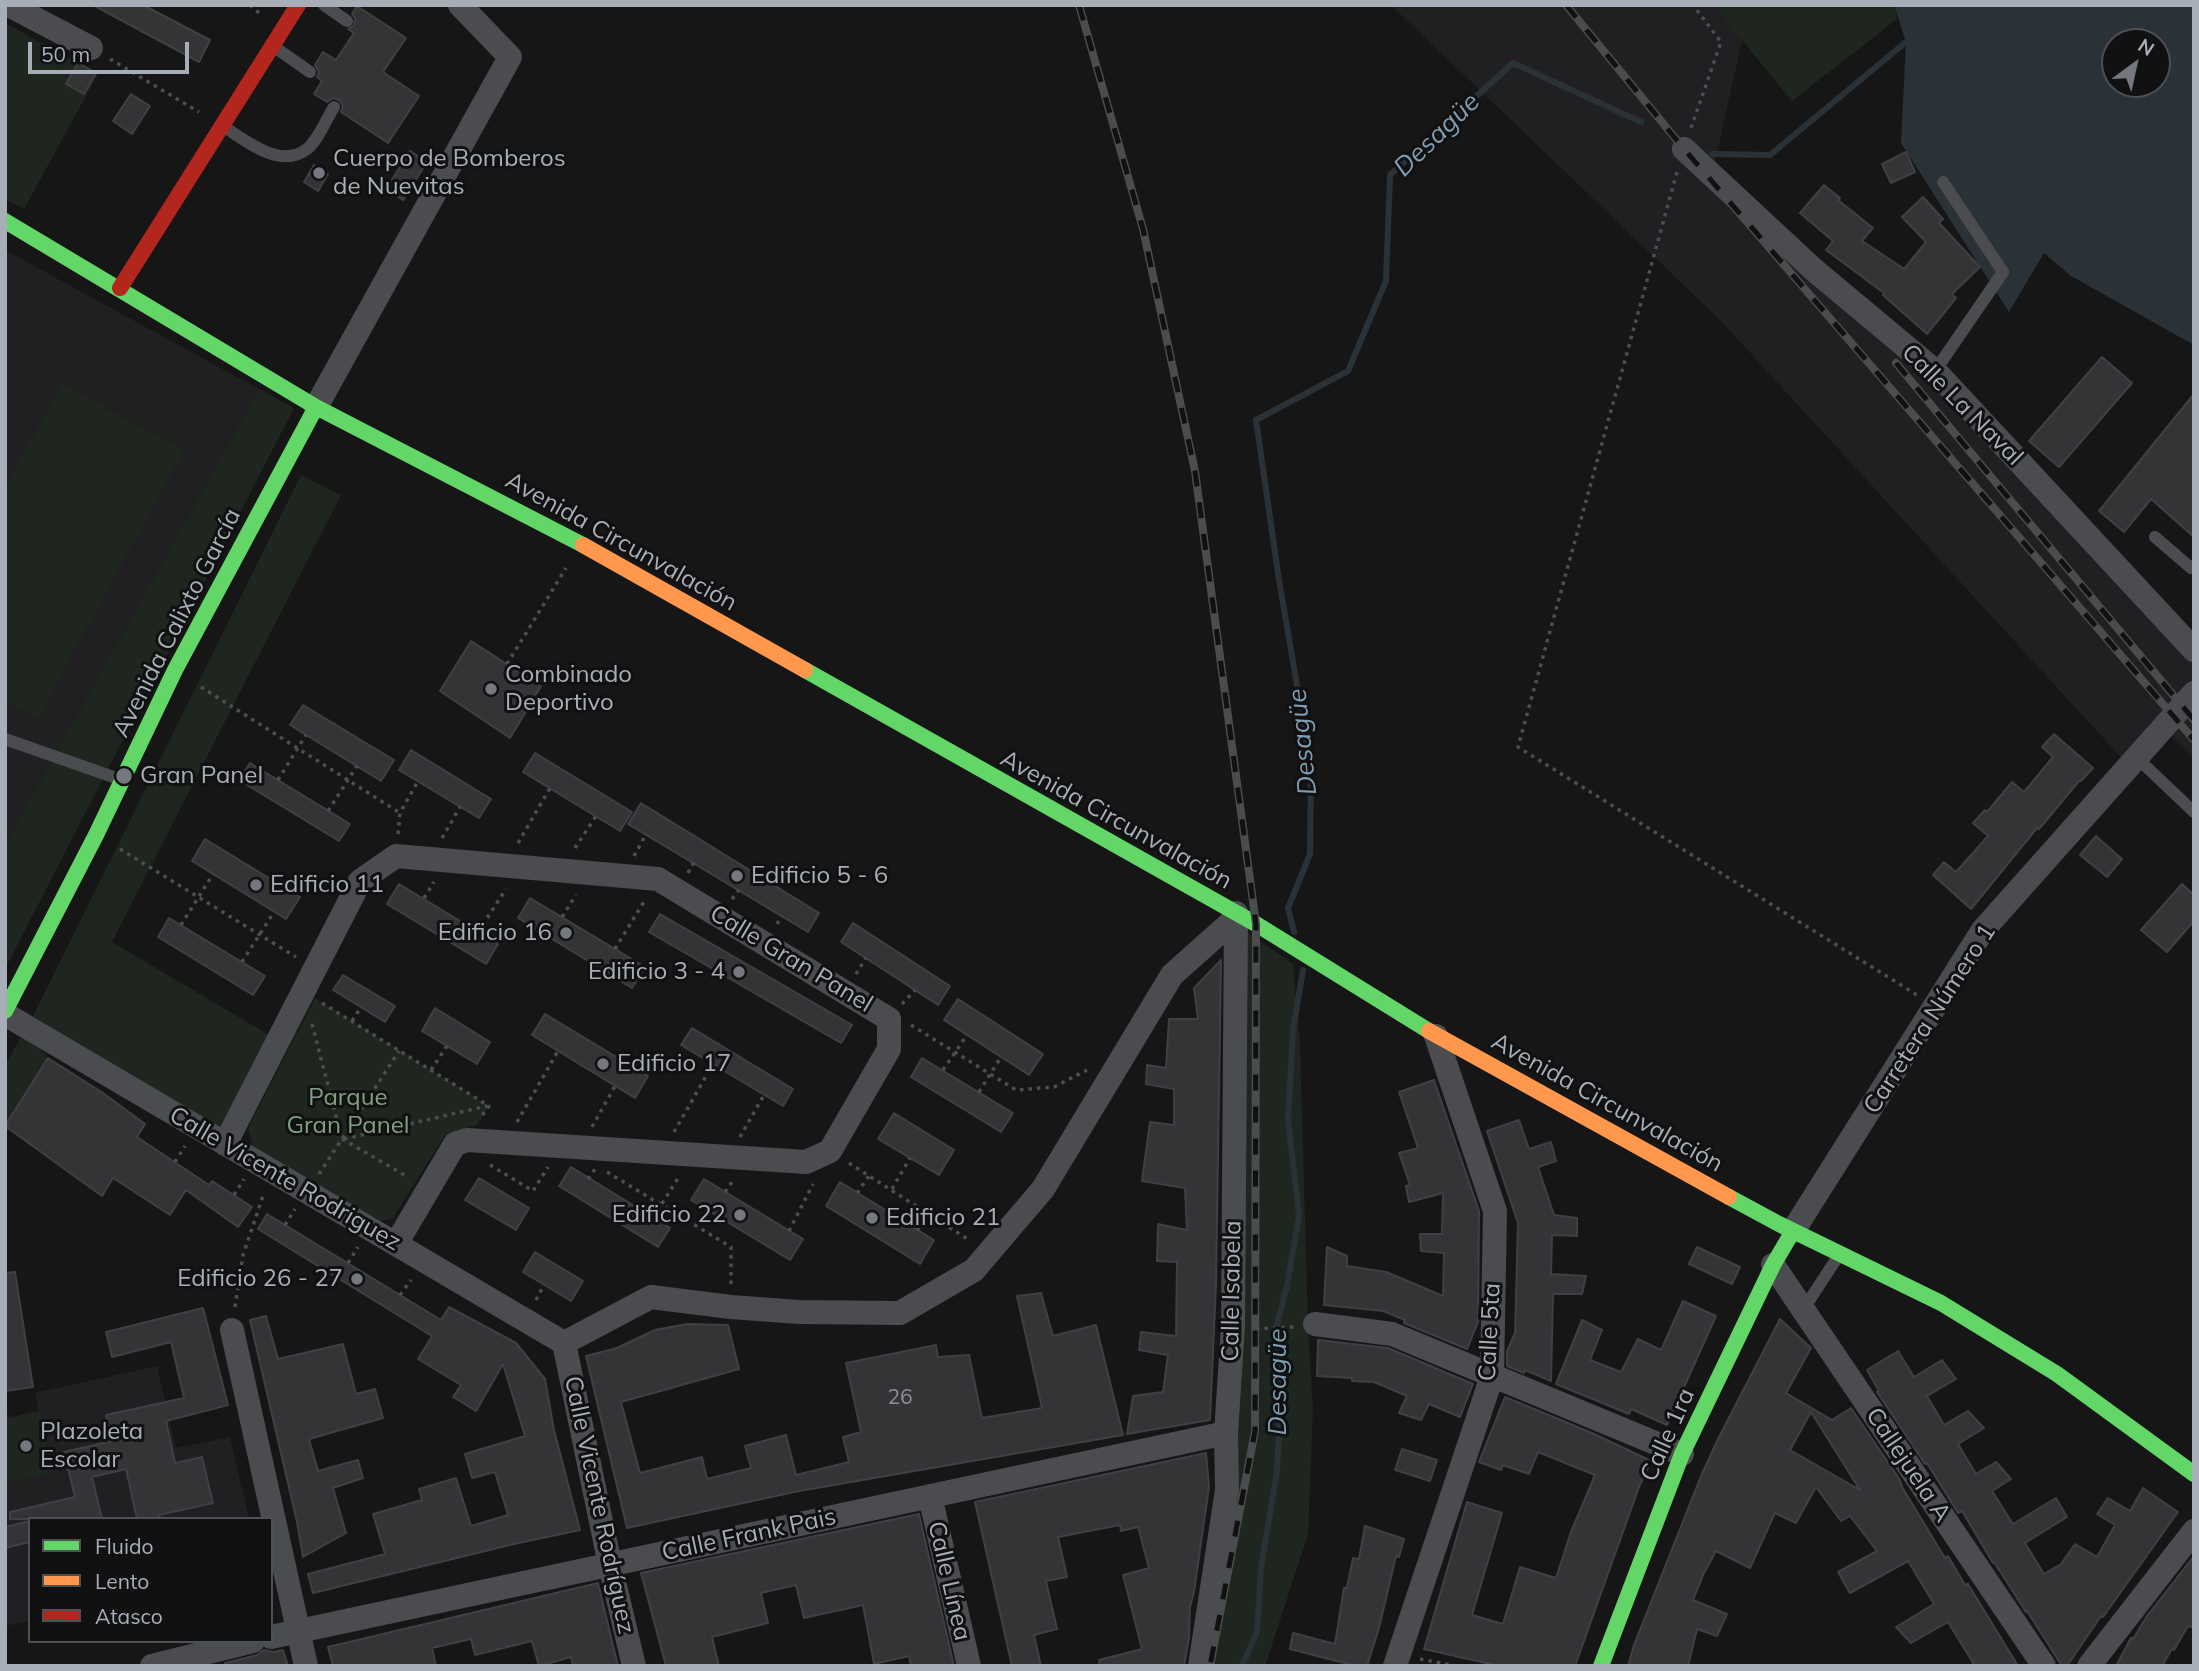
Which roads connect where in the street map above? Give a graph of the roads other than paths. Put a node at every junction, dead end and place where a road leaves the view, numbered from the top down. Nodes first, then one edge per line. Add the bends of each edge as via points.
1 (9, 5) edge
2 (298, 5) edge
3 (324, 5) edge
4 (460, 5) edge
5 (347, 20) dead end
6 (272, 46) junction
7 (91, 48) road end
8 (310, 72) dead end
9 (334, 107) dead end
10 (222, 126) junction
11 (1684, 149) road end
12 (1943, 183) dead end
13 (5, 221) edge
14 (120, 289) junction
15 (1935, 371) junction
16 (316, 407) junction
17 (2155, 537) dead end
18 (2194, 566) edge
19 (2194, 650) edge
20 (2194, 693) edge
21 (5, 739) edge
22 (2136, 757) junction
23 (123, 781) junction
24 (2194, 812) edge
25 (1236, 916) junction
26 (5, 1012) edge
27 (1436, 1036) junction
28 (225, 1144) junction
29 (1793, 1230) junction
30 (396, 1244) junction
31 (1840, 1254) junction
32 (1773, 1265) junction
33 (1803, 1310) junction
34 (1315, 1324) road end
35 (232, 1330) road end
36 (564, 1343) junction
37 (1492, 1377) junction
38 (1226, 1433) junction
39 (1682, 1454) junction
40 (2194, 1474) edge
41 (930, 1496) junction
42 (2194, 1531) edge
43 (610, 1565) junction
44 (298, 1631) junction
45 (273, 1637) edge
46 (245, 1643) edge
47 (1399, 1665) edge
48 (152, 1666) edge
49 (306, 1666) edge
50 (634, 1666) edge
51 (969, 1666) edge
52 (1200, 1666) edge
53 (1601, 1666) edge
54 (2044, 1666) edge
55 (2089, 1666) edge

1 - 7 street
2 - 6 main road
3 - 5 lane
4 - 16 street via 510,57
6 - 8 lane
6 - 10 main road
9 - 10 lane via 310,148 287,156 256,147
10 - 14 main road
11 - 15 street, Calle La Naval via 1813,269
12 - 15 lane via 2003,272
13 - 14 main road, Avenida Circunvalación
14 - 16 main road, Avenida Circunvalación
15 - 19 street, Calle La Naval
16 - 23 main road, Avenida Calixto García via 175,670
16 - 25 main road, Avenida Circunvalación via 581,544
17 - 18 lane
20 - 22 street, Carretera Número 1
21 - 23 lane
22 - 24 lane
22 - 29 street, Carretera Número 1 via 1983,930
23 - 26 main road, Avenida Calixto García
25 - 27 main road, Avenida Circunvalación
25 - 36 street via 1172,975 1043,1189 974,1270 900,1313 799,1312 651,1297
25 - 38 street, Calle Isabela via 1233,1326
26 - 28 street, Calle Vicente Rodriguez
27 - 29 main road, Avenida Circunvalación
27 - 37 street, Calle 5ta via 1495,1211
28 - 30 street, Calle Vicente Rodriguez
28 - 30 street, Calle Gran Panel via 360,881 396,856 659,879 889,1018 889,1049 830,1151 806,1162 467,1140 455,1144
29 - 31 main road, Avenida Circunvalación
29 - 32 main road, Calle 1ra
30 - 36 street, Calle Vicente Rodriguez
31 - 33 lane
31 - 40 main road, Avenida Circunvalación via 1941,1303 2057,1374
32 - 33 street, Callejuela A
32 - 39 main road, Calle 1ra
33 - 54 street, Callejuela A
34 - 37 street via 1392,1334
35 - 44 street
36 - 43 street, Calle Vicente Rodríguez
37 - 39 street
37 - 47 street, Calle 5ta
38 - 41 street, Calle Frank Pais
38 - 52 street, Calle Isabela via 1227,1490
39 - 53 main road, Calle 1ra
41 - 43 street, Calle Frank Pais
41 - 51 street, Calle Línea
42 - 55 street
43 - 44 street, Calle Frank Pais
43 - 50 street, Calle Vicente Rodríguez
44 - 45 street, Calle Frank Pais
44 - 49 street
46 - 48 street

